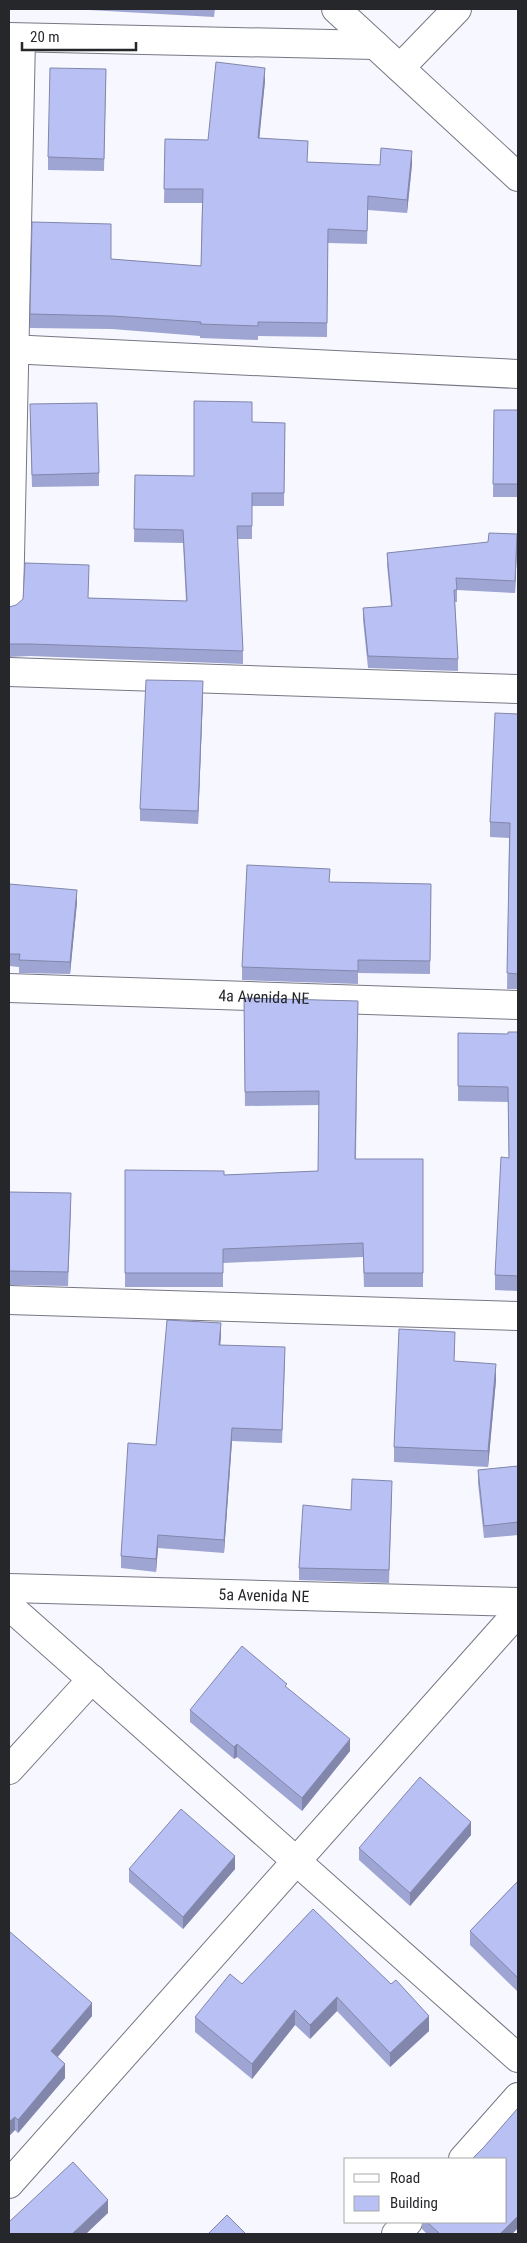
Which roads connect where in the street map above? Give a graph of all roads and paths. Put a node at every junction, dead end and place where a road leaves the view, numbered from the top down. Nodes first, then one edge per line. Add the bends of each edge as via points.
1 (336, 9) edge
2 (457, 9) edge
3 (15, 37) edge
4 (375, 45) junction
5 (400, 68) junction
6 (518, 177) edge
7 (11, 349) edge
8 (518, 374) edge
9 (9, 604) edge
10 (9, 672) edge
11 (518, 688) edge
12 (9, 988) edge
13 (518, 1005) edge
14 (9, 1300) edge
15 (518, 1316) edge
16 (9, 1588) edge
17 (518, 1602) edge
18 (9, 1606) edge
19 (518, 1612) edge
20 (92, 1679) junction
21 (9, 1770) edge
22 (296, 1862) junction
23 (518, 2058) edge
24 (518, 2096) edge
25 (464, 2158) edge
26 (9, 2184) edge
27 (407, 2223) edge
28 (396, 2234) edge

1 - 4 street
2 - 5 street
3 - 4 street
3 - 7 street
4 - 5 street
5 - 6 street
7 - 8 street
7 - 9 street
10 - 11 street
12 - 13 street, 4a Avenida NE
14 - 15 street
16 - 17 street, 5a Avenida NE
18 - 20 street
19 - 22 street
20 - 21 street
20 - 22 street
22 - 23 street
22 - 26 street
24 - 25 street
27 - 28 street

